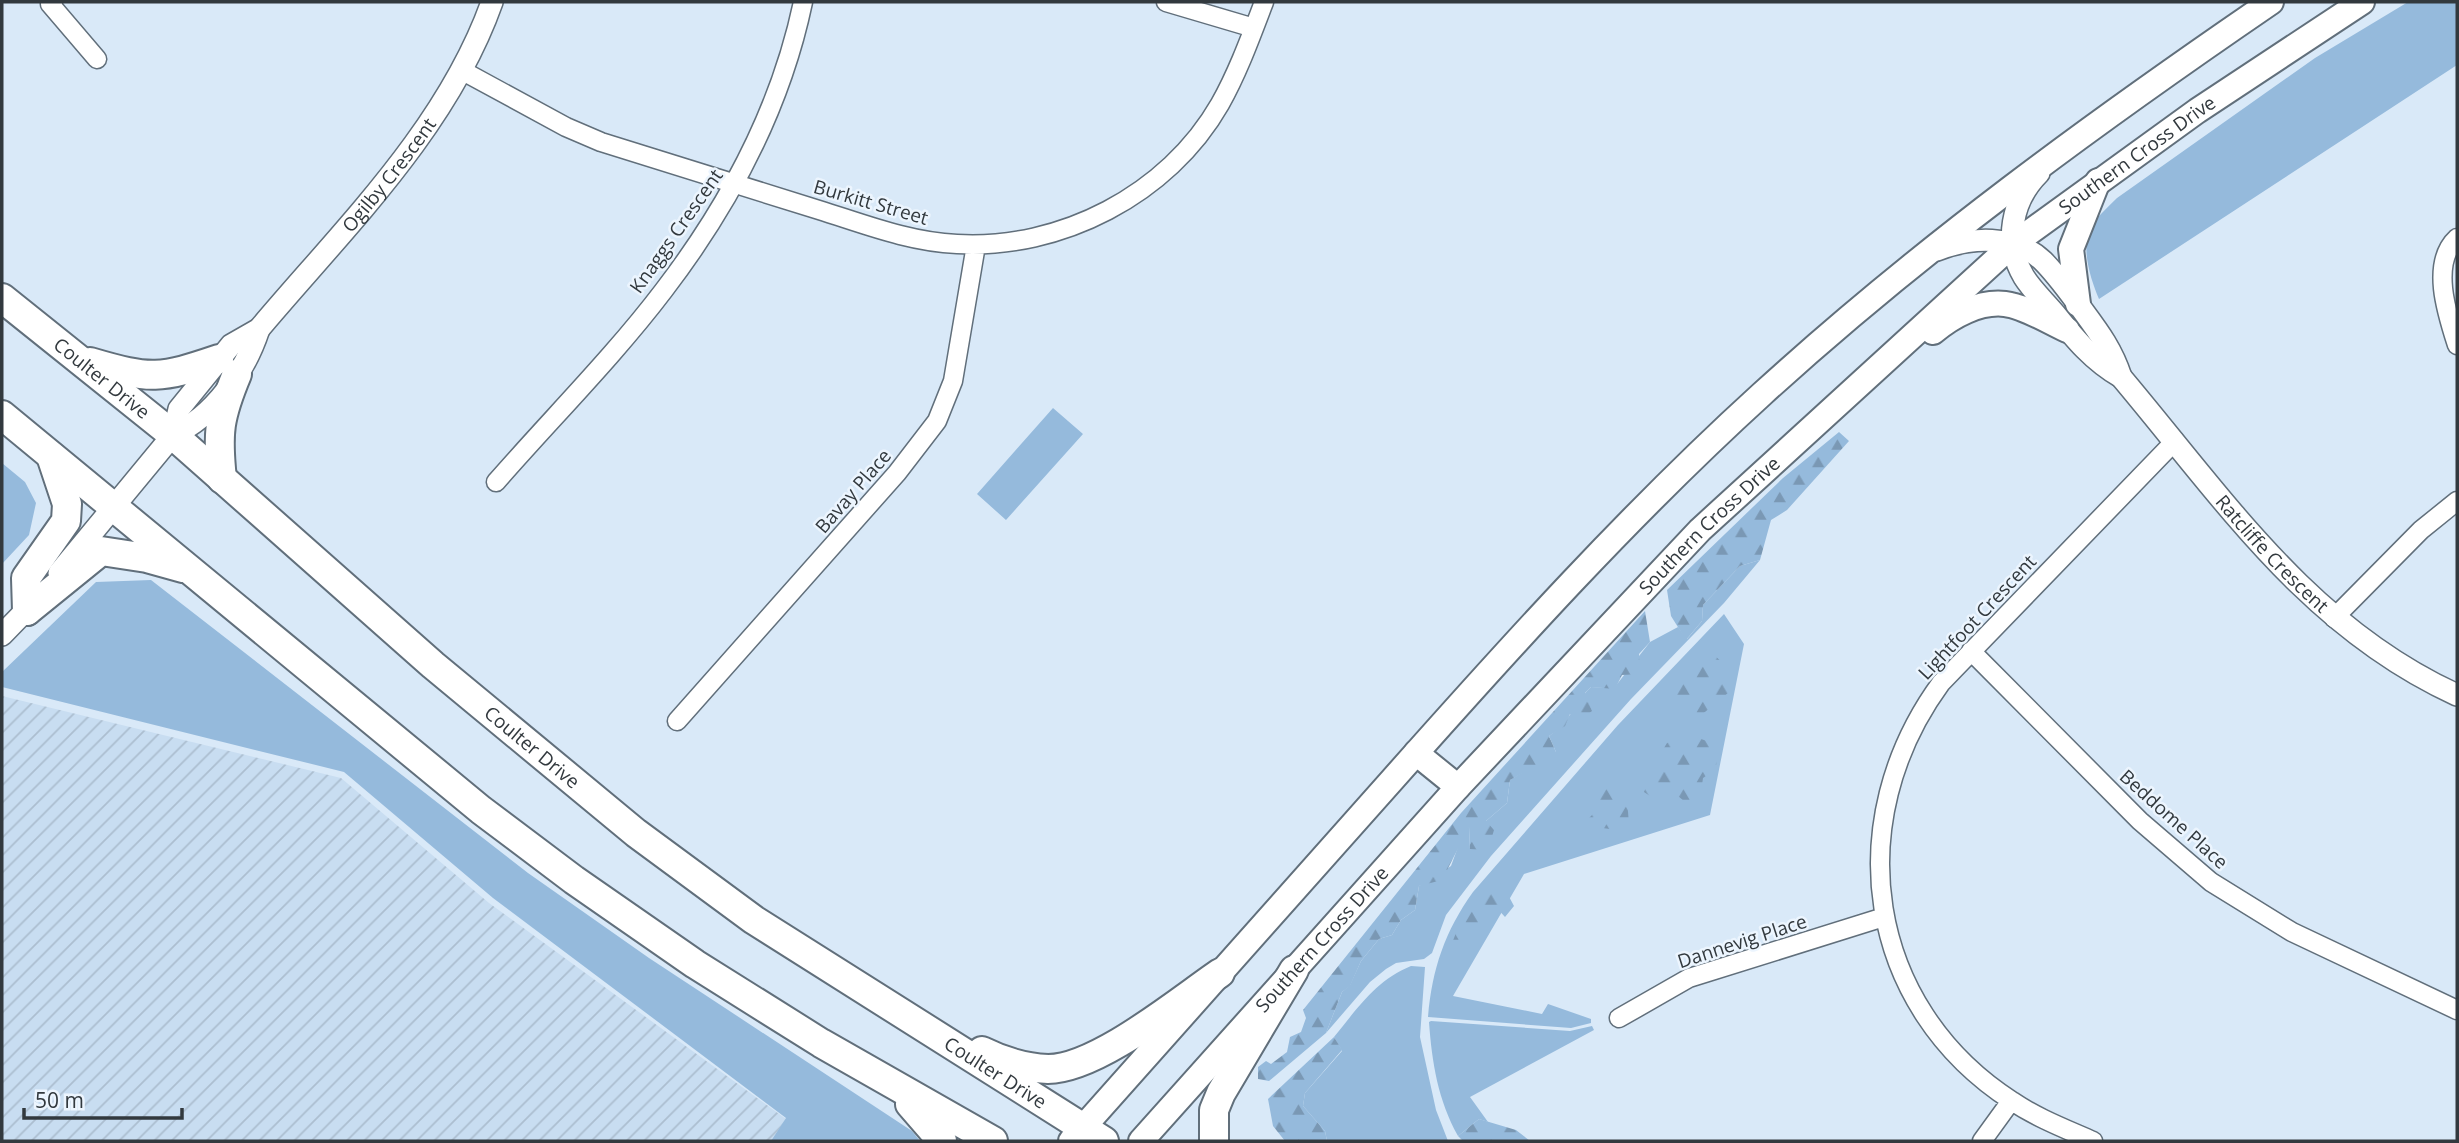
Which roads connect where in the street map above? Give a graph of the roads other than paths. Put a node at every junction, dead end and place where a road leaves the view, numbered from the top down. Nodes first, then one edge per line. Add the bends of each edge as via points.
1 (50, 2) edge
2 (492, 2) edge
3 (803, 2) edge
4 (1166, 2) edge
5 (1264, 2) edge
6 (2271, 2) edge
7 (2362, 2) edge
8 (1254, 28) junction
9 (97, 59) dead end
10 (461, 70) junction
11 (2068, 144) junction
12 (2098, 181) junction
13 (733, 183) junction
14 (2457, 237) edge
15 (976, 245) junction
16 (2012, 245) junction
17 (1922, 256) junction
18 (2, 298) edge
19 (2078, 304) junction
20 (2067, 330) junction
21 (2457, 345) edge
22 (77, 358) junction
23 (228, 367) junction
24 (2121, 377) junction
25 (1853, 387) junction
26 (2, 415) edge
27 (173, 435) junction
28 (2175, 441) junction
29 (51, 456) junction
30 (222, 479) junction
31 (496, 482) dead end
32 (2457, 501) edge
33 (115, 507) junction
34 (192, 571) junction
35 (27, 611) junction
36 (2334, 618) junction
37 (2, 635) edge
38 (1971, 651) junction
39 (2457, 695) edge
40 (677, 721) dead end
41 (1416, 753) junction
42 (1458, 787) junction
43 (1884, 918) junction
44 (1294, 970) junction
45 (1220, 973) junction
46 (881, 1003) junction
47 (2457, 1010) edge
48 (1619, 1018) dead end
49 (889, 1083) junction
50 (2011, 1101) junction
51 (1086, 1137) edge
52 (942, 1141) edge
53 (993, 1141) edge
54 (1141, 1141) edge
55 (1214, 1141) edge
56 (1982, 1141) edge
57 (2093, 1141) edge

1 - 9 street
2 - 10 street, Ogilby Crescent
3 - 13 street, Knaggs Crescent via 795,39 768,111 742,173
4 - 8 street
5 - 8 street, Burkitt Street
6 - 11 main road
7 - 12 main road, Southern Cross Drive
8 - 15 street, Burkitt Street via 1219,105 1191,144 1157,178 1116,207 1068,229
10 - 13 street, Burkitt Street via 601,142
10 - 23 street, Ogilby Crescent via 422,135 259,329 231,345
11 - 16 street, Ratcliffe Crescent via 2026,187 2014,213
11 - 17 main road
12 - 16 main road, Southern Cross Drive
12 - 19 main road via 2071,249
13 - 15 street, Burkitt Street via 909,238
13 - 31 street, Knaggs Crescent via 664,291
14 - 21 street via 2450,244 2441,274
15 - 40 street, Bavay Place via 953,381 937,421
16 - 17 street, Ratcliffe Crescent via 1982,238
16 - 19 street, Ratcliffe Crescent via 2042,260
16 - 20 street, Ratcliffe Crescent via 2023,275
16 - 25 main road, Southern Cross Drive
17 - 41 main road via 1763,393 1664,487 1522,634
18 - 22 main road, Coulter Drive
19 - 24 street, Ratcliffe Crescent via 2112,349
20 - 24 street, Ratcliffe Crescent via 2097,363
20 - 25 main road via 2005,304 1978,307 1950,318 1896,362
22 - 23 main road via 127,373 164,376
22 - 27 main road, Coulter Drive
23 - 27 street, Ogilby Crescent via 179,410
23 - 30 main road via 218,439
24 - 28 street, Ratcliffe Crescent
25 - 42 main road, Southern Cross Drive via 1700,530
26 - 29 main road
27 - 30 main road, Coulter Drive
27 - 33 street, Ogilby Crescent
28 - 36 street, Ratcliffe Crescent via 2259,546
28 - 38 street, Lightfoot Crescent
29 - 33 main road
29 - 35 main road via 67,504 66,521 26,578
30 - 46 main road, Coulter Drive via 433,665 636,833 754,920
32 - 36 street via 2421,530
33 - 34 main road
33 - 35 street, Ogilby Crescent
34 - 35 main road via 101,551
34 - 49 main road via 481,810 574,880 695,964
35 - 37 street, Ogilby Crescent
36 - 39 street, Ratcliffe Crescent via 2383,654
38 - 43 street, Lightfoot Crescent via 1927,703 1894,769 1879,841
38 - 47 street, Beddome Place via 2140,821 2211,882 2291,932
41 - 42 main road
41 - 45 main road
42 - 44 main road, Southern Cross Drive
43 - 48 street, Dannevig Place via 1689,978
43 - 50 street, Lightfoot Crescent via 1900,969 1928,1018 1966,1063
44 - 54 main road, Southern Cross Drive
44 - 55 main road via 1221,1093 1214,1110
45 - 46 main road via 1111,1047 1083,1062 1050,1069 1005,1062
45 - 51 main road
46 - 51 main road, Coulter Drive
49 - 52 main road
49 - 53 main road
50 - 56 street
50 - 57 street, Lightfoot Crescent

